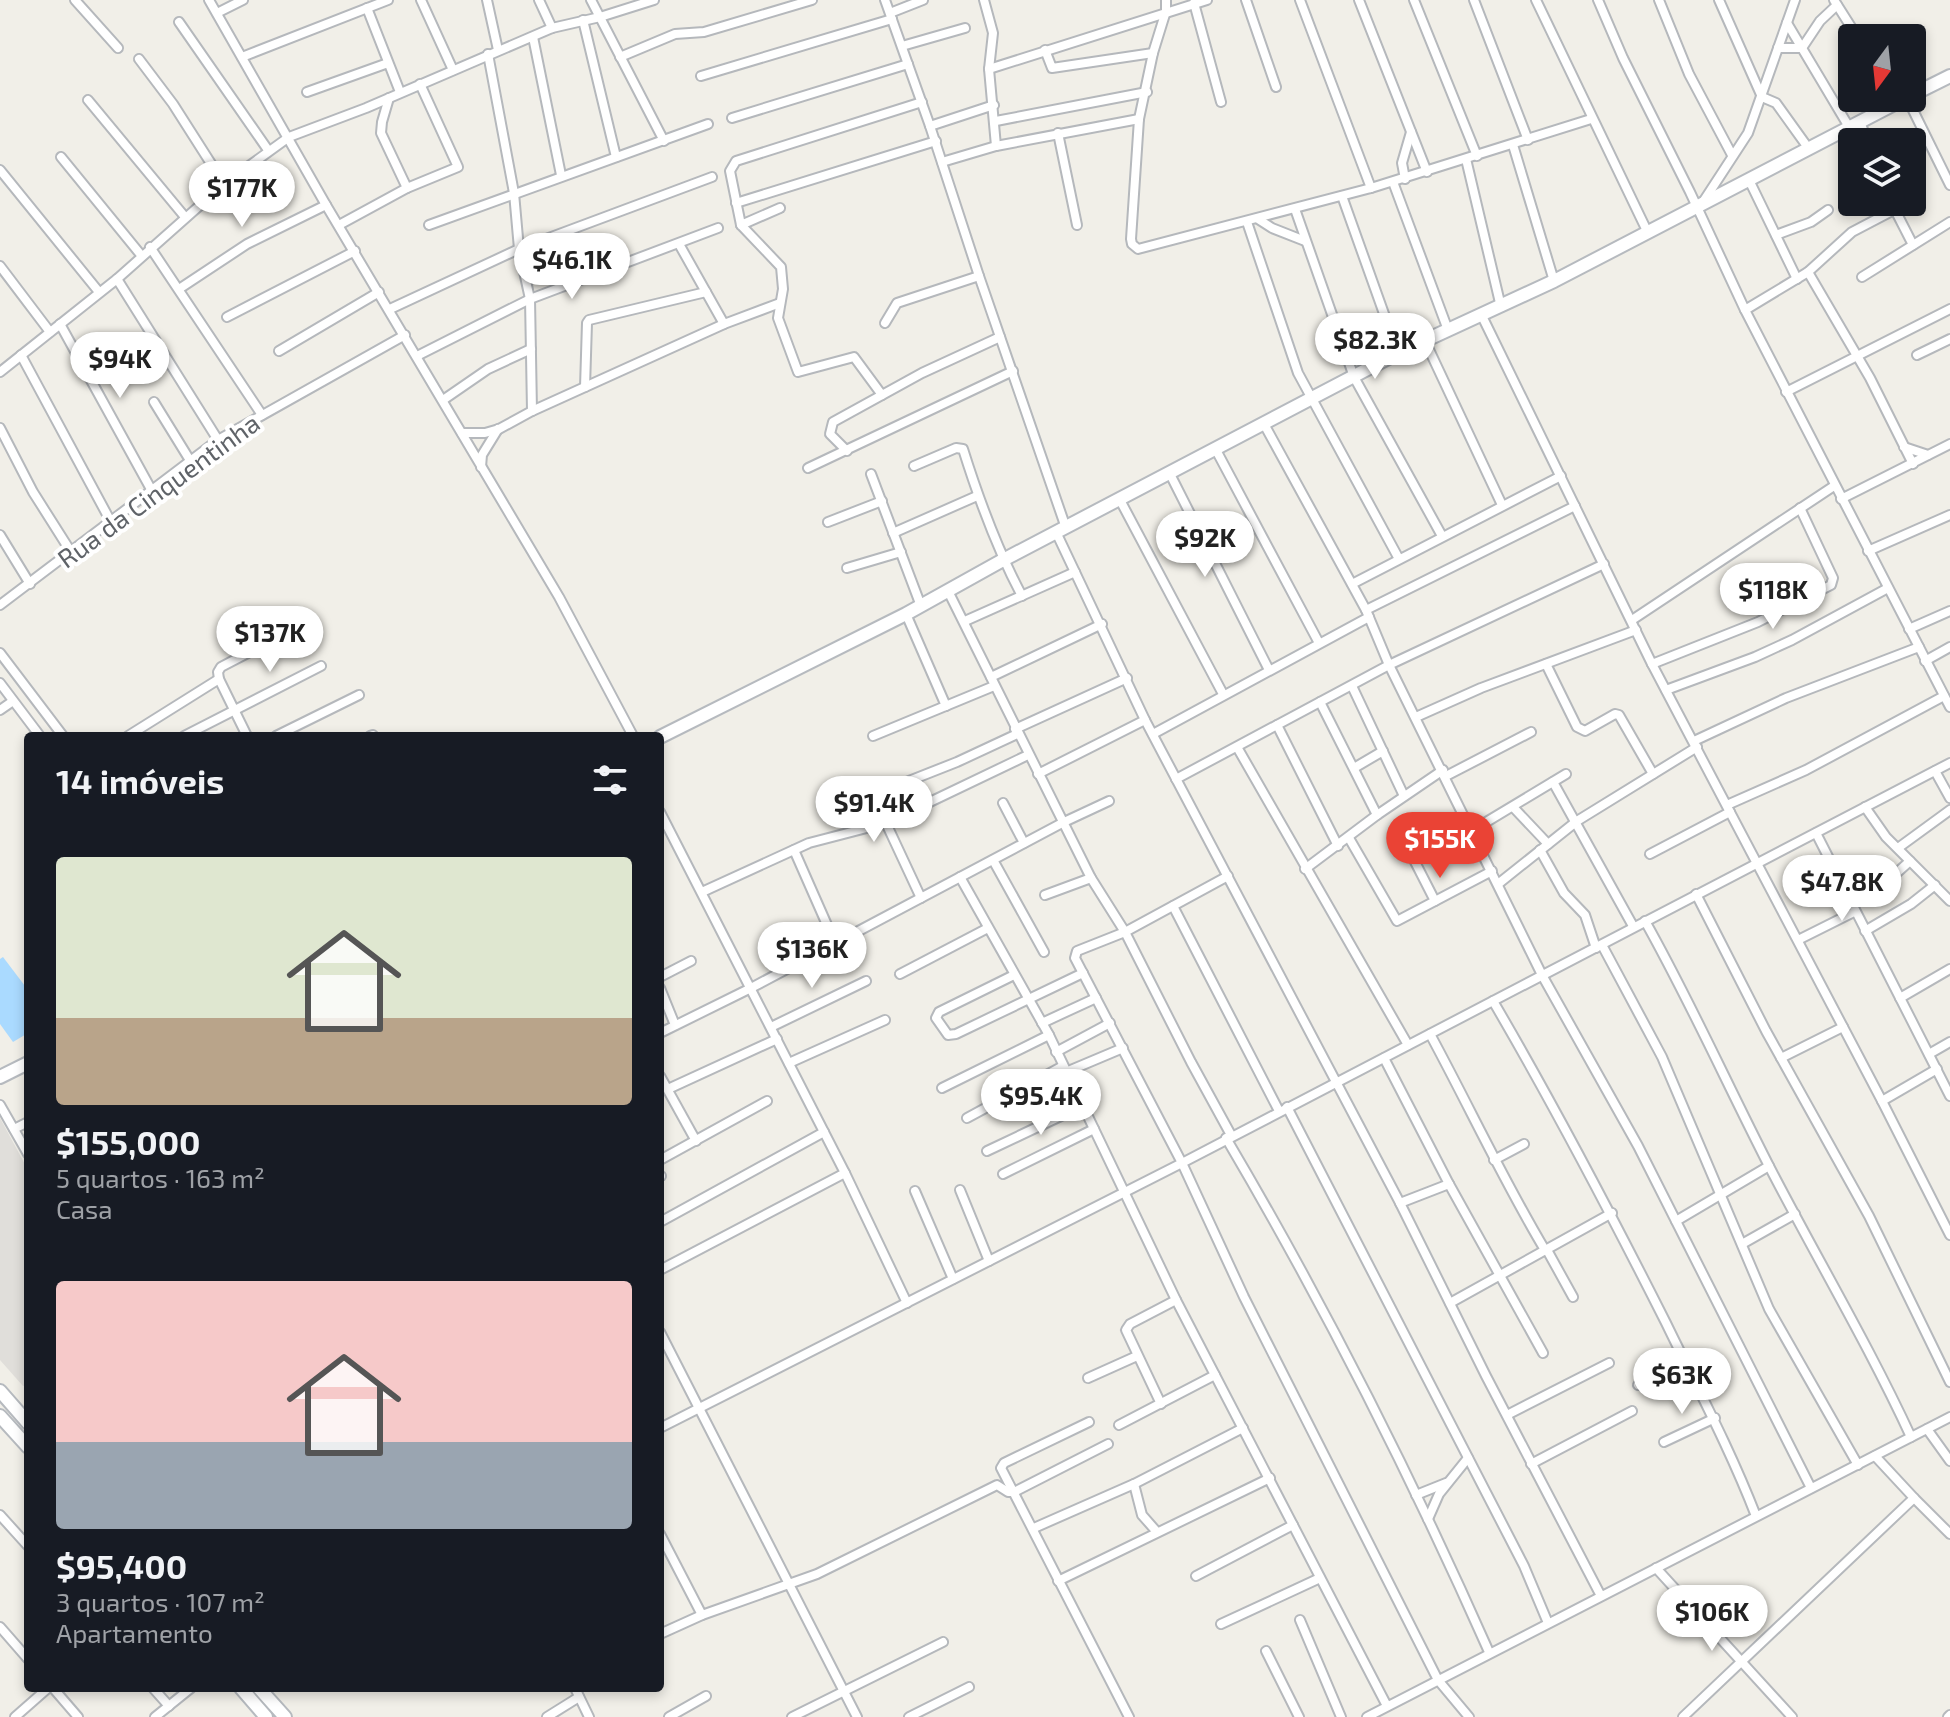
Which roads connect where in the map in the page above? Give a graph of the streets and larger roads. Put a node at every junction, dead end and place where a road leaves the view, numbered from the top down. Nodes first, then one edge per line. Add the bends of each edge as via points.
1 (75, 0) edge
2 (209, 0) edge
3 (243, 0) edge
4 (388, 0) edge
5 (421, 0) edge
6 (487, 0) edge
7 (539, 0) edge
8 (591, 0) edge
9 (654, 0) edge
10 (812, 0) edge
11 (885, 0) edge
12 (923, 0) edge
13 (984, 0) edge
14 (1166, 0) edge
15 (1207, 0) edge
16 (1246, 0) edge
17 (1300, 0) edge
18 (1359, 0) edge
19 (1414, 0) edge
20 (1474, 0) edge
21 (1536, 0) edge
22 (1598, 0) edge
23 (1659, 0) edge
24 (1719, 0) edge
25 (1795, 0) edge
26 (1194, 3) junction
27 (1835, 3) edge
28 (367, 8) junction
29 (1166, 11) junction
30 (217, 13) junction
31 (891, 16) junction
32 (600, 17) junction
33 (583, 20) junction
34 (179, 22) dead end
35 (1787, 23) junction
36 (1849, 24) edge
37 (552, 28) junction
38 (965, 28) dead end
39 (533, 37) junction
40 (902, 46) junction
41 (118, 48) dead end
42 (1778, 48) junction
43 (1802, 48) junction
44 (498, 50) junction
45 (1045, 50) junction
46 (1153, 53) junction
47 (488, 54) junction
48 (242, 57) junction
49 (620, 57) junction
50 (139, 59) dead end
51 (388, 63) junction
52 (908, 64) junction
53 (989, 69) junction
54 (453, 70) junction
55 (701, 76) dead end
56 (1950, 76) edge
57 (420, 84) junction
58 (1276, 87) dead end
59 (1926, 88) edge
60 (307, 92) dead end
61 (400, 92) junction
62 (1147, 92) junction
63 (1762, 97) junction
64 (389, 98) junction
65 (88, 100) dead end
66 (922, 102) junction
67 (1221, 102) dead end
68 (994, 105) junction
69 (1878, 112) edge
70 (1909, 112) edge
71 (732, 118) dead end
72 (1139, 119) junction
73 (1591, 119) junction
74 (996, 121) junction
75 (708, 124) dead end
76 (1854, 125) junction
77 (930, 126) junction
78 (1856, 128) edge
79 (1411, 131) junction
80 (1058, 133) junction
81 (289, 137) junction
82 (1528, 140) junction
83 (664, 141) junction
84 (936, 141) junction
85 (1513, 145) junction
86 (996, 146) junction
87 (1809, 149) junction
88 (268, 150) junction
89 (1732, 155) junction
90 (1477, 156) junction
91 (61, 157) dead end
92 (616, 157) junction
93 (1466, 159) junction
94 (942, 162) junction
95 (0, 170) edge
96 (1427, 172) junction
97 (561, 175) junction
98 (712, 177) dead end
99 (1405, 179) junction
100 (1749, 180) junction
101 (1393, 182) junction
102 (1950, 183) edge
103 (224, 184) junction
104 (407, 188) junction
105 (1371, 188) junction
106 (514, 193) junction
107 (1342, 196) junction
108 (736, 203) junction
109 (1312, 204) junction
110 (326, 205) junction
111 (1699, 207) junction
112 (780, 208) dead end
113 (1295, 209) junction
114 (1828, 210) dead end
115 (1877, 216) edge
116 (1898, 216) edge
117 (185, 217) junction
118 (1258, 219) junction
119 (1247, 222) junction
120 (1950, 222) edge
121 (339, 225) junction
122 (429, 225) dead end
123 (741, 225) junction
124 (1077, 225) dead end
125 (718, 228) dead end
126 (1301, 229) junction
127 (1648, 233) junction
128 (1776, 235) junction
129 (1305, 241) junction
130 (679, 244) junction
131 (1913, 245) junction
132 (150, 247) junction
133 (519, 249) junction
134 (355, 251) junction
135 (141, 255) junction
136 (0, 266) edge
137 (1808, 272) junction
138 (979, 276) junction
139 (1862, 277) dead end
140 (117, 279) junction
141 (1797, 279) junction
142 (1554, 281) junction
143 (179, 289) junction
144 (99, 292) junction
145 (379, 292) junction
146 (706, 292) junction
147 (530, 299) junction
148 (780, 303) junction
149 (1501, 307) junction
150 (390, 309) junction
151 (1950, 309) edge
152 (1745, 310) junction
153 (1482, 316) junction
154 (227, 317) dead end
155 (885, 323) dead end
156 (60, 324) junction
157 (724, 324) junction
158 (1448, 330) junction
159 (50, 332) junction
160 (405, 335) junction
161 (1000, 337) junction
162 (1950, 339) edge
163 (1425, 341) junction
164 (531, 349) junction
165 (279, 351) dead end
166 (1398, 353) junction
167 (21, 355) junction
168 (1917, 355) dead end
169 (0, 356) edge
170 (417, 356) junction
171 (1856, 356) junction
172 (4, 368) edge
173 (1013, 371) junction
174 (1354, 377) junction
175 (585, 387) junction
176 (1786, 392) junction
177 (882, 395) junction
178 (1311, 399) junction
179 (443, 400) junction
180 (154, 402) dead end
181 (532, 411) junction
182 (262, 415) junction
183 (1264, 424) junction
184 (0, 428) edge
185 (499, 429) junction
186 (462, 433) junction
187 (218, 440) junction
188 (1950, 444) edge
189 (1904, 447) junction
190 (1216, 450) junction
191 (847, 451) junction
192 (1928, 455) junction
193 (191, 462) junction
194 (1913, 464) junction
195 (914, 466) dead end
196 (481, 468) junction
197 (808, 468) dead end
198 (871, 474) dead end
199 (1170, 474) junction
200 (1561, 476) junction
201 (1834, 486) junction
202 (152, 491) junction
203 (977, 496) junction
204 (1841, 499) junction
205 (1120, 500) junction
206 (882, 501) junction
207 (1502, 505) junction
208 (1575, 506) junction
209 (1800, 508) junction
210 (1949, 518) edge
211 (111, 522) junction
212 (828, 522) dead end
213 (1061, 530) junction
214 (893, 533) junction
215 (0, 535) edge
216 (1442, 536) junction
217 (1868, 551) junction
218 (71, 552) junction
219 (901, 552) junction
220 (1399, 559) junction
221 (1003, 560) junction
222 (1604, 564) junction
223 (847, 568) dead end
224 (1075, 572) junction
225 (30, 584) junction
226 (1352, 584) junction
227 (1888, 588) junction
228 (948, 591) junction
229 (1022, 596) junction
230 (0, 605) edge
231 (921, 606) junction
232 (1950, 611) edge
233 (1368, 613) junction
234 (906, 614) junction
235 (1632, 620) junction
236 (965, 621) junction
237 (1102, 624) junction
238 (1909, 629) junction
239 (1636, 630) junction
240 (280, 636) dead end
241 (1319, 643) junction
242 (1919, 647) junction
243 (1950, 647) edge
244 (0, 653) edge
245 (1925, 661) junction
246 (1546, 664) junction
247 (1652, 664) junction
248 (1389, 665) junction
249 (321, 666) dead end
250 (1269, 670) junction
251 (1127, 678) junction
252 (219, 679) junction
253 (993, 681) junction
254 (0, 683) edge
255 (1352, 686) junction
256 (1666, 690) junction
257 (1223, 694) junction
258 (359, 695) dead end
259 (1944, 696) junction
260 (13, 701) junction
261 (1320, 702) junction
262 (946, 706) junction
263 (1950, 707) edge
264 (0, 710) edge
265 (234, 710) junction
266 (1416, 717) junction
267 (1145, 720) junction
268 (1277, 725) junction
269 (1016, 731) junction
270 (37, 732) edge
271 (60, 732) edge
272 (134, 732) edge
273 (192, 732) edge
274 (245, 732) edge
275 (284, 732) edge
276 (631, 732) edge
277 (1531, 732) dead end
278 (1153, 734) junction
279 (664, 735) edge
280 (873, 736) dead end
281 (1696, 744) junction
282 (1237, 747) junction
283 (1383, 751) junction
284 (1028, 755) junction
285 (1950, 763) edge
286 (1354, 768) junction
287 (1935, 771) junction
288 (1444, 773) junction
289 (1038, 774) junction
290 (1566, 774) dead end
291 (1653, 774) junction
292 (1176, 779) junction
293 (1553, 782) junction
294 (891, 788) dead end
295 (1404, 796) junction
296 (1950, 798) edge
297 (1109, 801) dead end
298 (1003, 803) dead end
299 (1513, 807) junction
300 (1865, 807) junction
301 (1728, 809) junction
302 (1950, 810) edge
303 (1377, 815) junction
304 (664, 820) edge
305 (1577, 821) junction
306 (1064, 822) junction
307 (886, 823) junction
308 (1473, 830) junction
309 (1816, 833) junction
310 (1349, 838) junction
311 (1024, 843) junction
312 (1338, 846) junction
313 (1544, 847) junction
314 (1898, 848) junction
315 (794, 850) junction
316 (1410, 852) dead end
317 (1650, 854) dead end
318 (993, 860) junction
319 (1910, 861) junction
320 (1757, 862) junction
321 (1305, 869) junction
322 (1492, 871) junction
323 (1228, 876) junction
324 (960, 877) junction
325 (1091, 878) junction
326 (1891, 878) dead end
327 (1498, 884) junction
328 (1935, 885) junction
329 (702, 892) junction
330 (1696, 894) junction
331 (1045, 895) dead end
332 (921, 898) junction
333 (1435, 901) junction
334 (1950, 901) edge
335 (1173, 906) junction
336 (1854, 912) junction
337 (1645, 921) junction
338 (1633, 926) junction
339 (988, 928) junction
340 (1865, 931) junction
341 (1125, 932) junction
342 (1798, 940) junction
343 (835, 943) junction
344 (1599, 947) junction
345 (1044, 952) dead end
346 (691, 961) dead end
347 (1950, 969) edge
348 (1083, 973) junction
349 (900, 974) dead end
350 (664, 975) edge
351 (1014, 975) junction
352 (1542, 975) junction
353 (866, 981) dead end
354 (751, 988) junction
355 (664, 998) edge
356 (1028, 998) junction
357 (1096, 998) junction
358 (1900, 998) junction
359 (1493, 1001) junction
360 (885, 1020) dead end
361 (1042, 1023) junction
362 (1110, 1023) junction
363 (675, 1025) junction
364 (771, 1027) junction
365 (1843, 1027) junction
366 (664, 1031) edge
367 (1430, 1034) junction
368 (1049, 1035) junction
369 (777, 1039) junction
370 (1950, 1042) edge
371 (1408, 1045) junction
372 (1123, 1048) junction
373 (1056, 1052) junction
374 (1929, 1054) junction
375 (1384, 1058) junction
376 (1781, 1058) junction
377 (789, 1063) junction
378 (24, 1065) edge
379 (1065, 1069) junction
380 (1937, 1069) junction
381 (0, 1077) edge
382 (664, 1082) edge
383 (1337, 1082) junction
384 (942, 1088) dead end
385 (668, 1089) junction
386 (1950, 1096) edge
387 (767, 1101) dead end
388 (1882, 1101) junction
389 (0, 1105) edge
390 (1082, 1106) junction
391 (1283, 1109) junction
392 (967, 1118) dead end
393 (24, 1124) edge
394 (14, 1129) junction
395 (1094, 1129) junction
396 (824, 1132) junction
397 (1229, 1136) junction
398 (696, 1141) junction
399 (1524, 1144) dead end
400 (24, 1147) edge
401 (987, 1151) dead end
402 (664, 1158) edge
403 (1494, 1160) junction
404 (1182, 1163) junction
405 (1769, 1166) junction
406 (845, 1173) junction
407 (1003, 1174) dead end
408 (1449, 1184) junction
409 (960, 1190) dead end
410 (915, 1191) dead end
411 (1124, 1192) junction
412 (1721, 1193) junction
413 (1400, 1203) junction
414 (1612, 1213) junction
415 (1795, 1214) junction
416 (664, 1220) edge
417 (1676, 1221) junction
418 (1950, 1235) edge
419 (1742, 1244) junction
420 (1546, 1250) junction
421 (989, 1261) junction
422 (664, 1268) edge
423 (1501, 1275) junction
424 (953, 1279) junction
425 (1573, 1297) dead end
426 (1176, 1300) junction
427 (907, 1303) junction
428 (1450, 1303) junction
429 (664, 1340) edge
430 (1543, 1353) dead end
431 (1137, 1356) junction
432 (1685, 1361) junction
433 (1609, 1363) dead end
434 (1215, 1375) junction
435 (1088, 1378) dead end
436 (1950, 1382) edge
437 (1638, 1385) dead end
438 (0, 1391) edge
439 (1161, 1404) junction
440 (698, 1409) junction
441 (1632, 1411) dead end
442 (1507, 1415) junction
443 (0, 1416) edge
444 (24, 1418) edge
445 (1715, 1418) junction
446 (1949, 1420) edge
447 (1089, 1422) dead end
448 (1119, 1425) dead end
449 (664, 1426) edge
450 (1243, 1428) junction
451 (1927, 1429) junction
452 (1911, 1437) junction
453 (1664, 1442) dead end
454 (24, 1443) edge
455 (1108, 1444) dead end
456 (1875, 1456) junction
457 (1468, 1458) junction
458 (1950, 1461) edge
459 (1531, 1464) junction
460 (1858, 1465) junction
461 (1270, 1478) junction
462 (1446, 1483) junction
463 (1134, 1484) junction
464 (1811, 1488) junction
465 (1014, 1492) junction
466 (1416, 1495) junction
467 (1914, 1498) junction
468 (0, 1515) edge
469 (1756, 1516) junction
470 (1428, 1519) junction
471 (1293, 1525) junction
472 (1034, 1528) junction
473 (1157, 1532) junction
474 (1950, 1534) edge
475 (24, 1542) edge
476 (664, 1542) edge
477 (1656, 1568) junction
478 (1196, 1576) dead end
479 (1320, 1578) junction
480 (1058, 1581) junction
481 (790, 1584) junction
482 (1601, 1596) junction
483 (702, 1615) junction
484 (1300, 1620) dead end
485 (1548, 1623) junction
486 (1221, 1624) dead end
487 (0, 1627) edge
488 (664, 1632) edge
489 (943, 1642) dead end
490 (1266, 1651) dead end
491 (1489, 1652) junction
492 (24, 1654) edge
493 (1742, 1662) junction
494 (1438, 1680) junction
495 (969, 1687) dead end
496 (46, 1692) edge
497 (55, 1692) edge
498 (157, 1692) edge
499 (186, 1692) edge
500 (244, 1692) edge
501 (263, 1692) edge
502 (844, 1692) junction
503 (577, 1693) edge
504 (706, 1696) dead end
505 (169, 1706) junction
506 (1387, 1706) junction
507 (15, 1717) edge
508 (78, 1717) edge
509 (155, 1717) edge
510 (266, 1717) edge
511 (285, 1717) edge
512 (547, 1717) edge
513 (589, 1717) edge
514 (669, 1717) edge
515 (792, 1717) edge
516 (857, 1717) edge
517 (909, 1717) edge
518 (1129, 1717) edge
519 (1299, 1717) edge
520 (1341, 1717) edge
521 (1367, 1717) edge
522 (1469, 1717) edge
523 (1683, 1717) edge
524 (1792, 1717) edge

1 - 41 street
2 - 30 street
3 - 30 street
4 - 28 street
5 - 54 street
6 - 44 street
7 - 37 street
8 - 32 street
9 - 32 street
10 - 49 street via 704,32 675,34
11 - 31 street
12 - 31 street
13 - 53 street via 993,33
14 - 29 street
15 - 26 street
16 - 58 street
17 - 105 street
18 - 79 street
19 - 90 street
20 - 82 street
21 - 73 street
22 - 111 street
23 - 89 street via 1689,74
24 - 63 street
25 - 35 street
26 - 29 street
26 - 67 street
27 - 36 street
27 - 43 street
28 - 48 street
28 - 51 street
29 - 45 street
29 - 46 street
30 - 48 street
31 - 40 street
31 - 55 street
32 - 33 street
32 - 49 street
33 - 37 street
33 - 92 street
34 - 88 street
35 - 42 street
35 - 43 street
37 - 39 street
38 - 40 street
39 - 44 street
39 - 97 street
40 - 52 street
42 - 43 street
42 - 63 street
43 - 76 street
44 - 47 street
45 - 46 street via 1052,68
45 - 53 street
46 - 62 street
47 - 54 street
47 - 106 street
48 - 81 street
49 - 83 street
50 - 103 street
51 - 60 street
51 - 61 street
52 - 66 street
52 - 71 street
53 - 68 street
54 - 57 street
56 - 59 street
57 - 61 street
57 - 104 street via 458,167
61 - 64 street
62 - 72 street
62 - 74 street
63 - 87 street via 1776,103
63 - 89 street via 1748,133
64 - 81 street
64 - 104 street via 381,133
65 - 117 street
66 - 77 street
66 - 108 street via 736,161 730,171
68 - 74 street
68 - 77 street
69 - 76 street
70 - 102 street
72 - 80 street
72 - 119 street via 1133,246 1144,249
73 - 82 street
73 - 127 street
74 - 86 street
75 - 83 street
76 - 78 street
76 - 87 street
77 - 84 street
79 - 96 street
79 - 99 street via 1402,163
80 - 86 street
80 - 124 street
81 - 88 street
81 - 110 street
82 - 85 street
83 - 92 street
84 - 94 street
84 - 108 street
85 - 90 street
85 - 142 street
86 - 94 street
87 - 100 street
88 - 103 street
89 - 111 street
90 - 93 street
91 - 135 street
92 - 97 street
93 - 96 street
93 - 149 street
94 - 138 street
95 - 144 street
96 - 99 street
97 - 106 street
98 - 133 street
99 - 101 street
100 - 111 street
100 - 128 street
101 - 105 street
101 - 158 street
103 - 117 street
104 - 121 street
105 - 107 street
106 - 122 street
106 - 133 street
107 - 109 street
107 - 166 street
108 - 123 street
109 - 113 street
109 - 126 street
110 - 121 street
110 - 143 street via 247,244
111 - 127 street
111 - 152 street
112 - 123 street
113 - 118 street
113 - 126 street
114 - 128 street
115 - 137 street
116 - 131 street
117 - 132 street
118 - 119 street
118 - 129 street
119 - 178 street
120 - 131 street
121 - 134 street
123 - 148 street via 779,263
125 - 130 street
126 - 129 street
127 - 142 street
128 - 141 street
129 - 174 street
130 - 146 street
130 - 147 street
131 - 139 street
132 - 135 street
132 - 143 street
133 - 147 street
133 - 150 street
134 - 145 street
134 - 154 street
135 - 140 street
136 - 159 street
137 - 141 street
137 - 171 street
138 - 155 street via 897,303
138 - 161 street
140 - 144 street
140 - 187 street
141 - 152 street
142 - 149 street
143 - 182 street
144 - 156 street
145 - 150 street
145 - 165 street
146 - 157 street
146 - 175 street via 589,320
147 - 164 street
147 - 170 street
148 - 157 street
148 - 177 street via 779,324 798,372 854,357
149 - 153 street
150 - 160 street
151 - 171 street
152 - 176 street
153 - 158 street
153 - 200 street
156 - 159 street
156 - 202 street
157 - 175 street
158 - 163 street
159 - 167 street
160 - 170 street
160 - 182 street, Rua da Cinquentinha
161 - 173 street
161 - 177 street
162 - 168 street
163 - 166 street
163 - 207 street
164 - 179 street via 488,369
164 - 181 street
166 - 174 street
167 - 172 street
167 - 211 street
169 - 172 street
170 - 179 street
171 - 176 street
171 - 189 street
173 - 191 street
173 - 213 street
174 - 178 street
174 - 216 street
175 - 181 street
176 - 201 street
177 - 191 street via 831,425 830,434
178 - 183 street
178 - 220 street
179 - 186 street
180 - 193 street
181 - 185 street
182 - 187 street, Rua da Cinquentinha
183 - 190 street
183 - 226 street
184 - 218 street
185 - 186 street
185 - 196 street via 482,455
186 - 196 street
187 - 193 street, Rua da Cinquentinha
188 - 192 street
189 - 192 street
189 - 194 street
190 - 199 street
190 - 241 street
191 - 197 street
192 - 194 street
193 - 202 street, Rua da Cinquentinha
194 - 204 street
195 - 203 street via 960,447
196 - 276 street via 559,597
198 - 206 street
199 - 205 street
199 - 250 street
200 - 207 street
200 - 208 street
201 - 204 street
201 - 209 street
202 - 211 street, Rua da Cinquentinha
203 - 214 street
203 - 221 street
204 - 217 street
205 - 213 street
205 - 257 street
206 - 212 street
206 - 214 street
207 - 216 street
208 - 222 street
208 - 233 street
209 - 235 street
209 - 247 street via 1833,578 1831,585 1758,622
210 - 217 street
211 - 218 street, Rua da Cinquentinha
213 - 221 street
213 - 224 street
214 - 219 street
215 - 225 street
216 - 220 street
217 - 227 street
218 - 225 street, Rua da Cinquentinha
219 - 223 street
219 - 231 street
220 - 226 street
221 - 228 street
221 - 229 street
222 - 235 street
222 - 248 street
224 - 229 street
224 - 237 street
225 - 230 street, Rua da Cinquentinha
226 - 233 street
227 - 238 street
227 - 256 street via 1792,640
228 - 231 street
228 - 236 street
229 - 236 street
231 - 234 street
232 - 238 street
233 - 241 street
233 - 248 street
234 - 262 street
234 - 279 street
235 - 239 street
236 - 253 street
237 - 251 street
237 - 253 street
238 - 242 street
239 - 246 street
239 - 247 street
240 - 252 street via 221,667
241 - 250 street
242 - 245 street
242 - 281 street via 1786,698
243 - 245 street
244 - 271 street
245 - 259 street
246 - 266 street
246 - 291 street via 1577,727 1585,731 1619,715
247 - 256 street
248 - 255 street
248 - 266 street
249 - 265 street
250 - 257 street
251 - 267 street
251 - 269 street
252 - 265 street
252 - 272 street
253 - 262 street
253 - 269 street
254 - 260 street
255 - 261 street
255 - 283 street
256 - 281 street
257 - 278 street
258 - 275 street
259 - 263 street
259 - 301 street
260 - 264 street
260 - 270 street
261 - 268 street
261 - 286 street
262 - 280 street
265 - 273 street
265 - 274 street
266 - 288 street
267 - 278 street
267 - 289 street
268 - 282 street
268 - 312 street
269 - 284 street
269 - 294 street
277 - 288 street
278 - 292 street
281 - 291 street
281 - 301 street
282 - 292 street
282 - 321 street
283 - 286 street
283 - 295 street
284 - 289 street
284 - 307 street
285 - 287 street
286 - 303 street
287 - 296 street
287 - 300 street
288 - 295 street
288 - 308 street
289 - 306 street
290 - 293 street
291 - 305 street
292 - 323 street
293 - 299 street
293 - 305 street
295 - 303 street
297 - 306 street
298 - 311 street
299 - 308 street
299 - 313 street
300 - 309 street
300 - 314 street
301 - 317 street
301 - 320 street
302 - 314 street
303 - 310 street
304 - 329 street
305 - 313 street
305 - 338 street
306 - 311 street
306 - 325 street
307 - 315 street
307 - 332 street
308 - 322 street
309 - 320 street
309 - 336 street
310 - 312 street
310 - 333 street via 1397,921
311 - 318 street
312 - 321 street
313 - 327 street
313 - 344 street via 1564,893 1585,915
314 - 319 street
315 - 329 street
315 - 343 street
316 - 333 street
318 - 324 street
318 - 345 street
319 - 326 street
319 - 328 street
320 - 330 street
320 - 342 street
321 - 371 street
322 - 327 street
322 - 333 street
323 - 335 street
323 - 383 street
324 - 332 street
324 - 339 street
325 - 331 street
325 - 341 street
327 - 352 street
328 - 334 street
328 - 340 street
329 - 354 street
330 - 337 street
330 - 376 street
332 - 343 street
335 - 341 street
335 - 391 street
336 - 340 street
336 - 342 street
337 - 338 street
337 - 405 street
338 - 344 street
339 - 349 street
339 - 351 street
340 - 358 street
341 - 348 street via 1077,951
341 - 397 street
342 - 365 street
343 - 354 street
344 - 352 street
344 - 412 street via 1662,1057
346 - 350 street
347 - 358 street
348 - 356 street
348 - 357 street
351 - 356 street
351 - 356 street via 939,1012 936,1018 944,1033 956,1034
352 - 359 street
352 - 417 street
353 - 364 street
354 - 363 street
354 - 364 street
355 - 363 street
356 - 361 street
357 - 361 street
357 - 362 street
358 - 374 street
359 - 367 street
359 - 414 street
360 - 377 street
361 - 368 street
362 - 372 street
362 - 373 street
363 - 366 street
364 - 369 street
365 - 376 street
365 - 388 street
367 - 371 street
367 - 403 street
368 - 373 street
368 - 384 street
369 - 377 street
369 - 385 street
370 - 374 street
371 - 375 street
372 - 379 street
372 - 404 street
373 - 379 street
374 - 380 street
375 - 383 street
375 - 408 street
376 - 436 street via 1869,1216
377 - 396 street
378 - 381 street
379 - 390 street
379 - 392 street
380 - 386 street
380 - 388 street
382 - 385 street
383 - 391 street
383 - 413 street
385 - 398 street
387 - 398 street
388 - 418 street
389 - 394 street
390 - 395 street
390 - 401 street
391 - 397 street
391 - 457 street
393 - 394 street
394 - 400 street
395 - 407 street
395 - 411 street
396 - 406 street
396 - 416 street
397 - 404 street
397 - 466 street
398 - 402 street
399 - 403 street
403 - 420 street
404 - 411 street
404 - 494 street via 1231,1271
405 - 412 street
405 - 415 street
406 - 422 street
406 - 427 street
408 - 413 street
408 - 423 street
409 - 421 street
410 - 424 street
411 - 421 street
411 - 426 street
412 - 417 street
412 - 419 street
413 - 428 street
414 - 420 street
414 - 432 street
415 - 419 street
415 - 452 street
417 - 464 street
419 - 460 street via 1769,1309
420 - 423 street
420 - 425 street
421 - 424 street
423 - 428 street
423 - 430 street
424 - 427 street
426 - 431 street via 1128,1327
426 - 434 street
427 - 440 street
428 - 442 street
429 - 440 street
431 - 435 street
431 - 439 street
432 - 437 street
432 - 445 street
433 - 442 street
434 - 439 street
434 - 450 street
438 - 444 street
439 - 448 street
440 - 449 street
440 - 481 street
441 - 459 street
442 - 459 street
443 - 454 street
445 - 453 street
445 - 469 street
446 - 451 street
447 - 465 street via 1002,1465
450 - 461 street
450 - 463 street
451 - 452 street
451 - 458 street
452 - 456 street
455 - 465 street
456 - 460 street
456 - 467 street
457 - 462 street
457 - 485 street
459 - 482 street
460 - 464 street
461 - 471 street
461 - 473 street
462 - 466 street
462 - 470 street
463 - 472 street
463 - 473 street via 1142,1515
464 - 469 street
465 - 472 street
465 - 481 street via 997,1485
466 - 470 street
467 - 474 street
467 - 493 street
468 - 475 street
469 - 477 street
470 - 491 street
471 - 478 street
471 - 479 street
472 - 480 street
473 - 480 street
476 - 483 street
477 - 482 street
477 - 493 street
479 - 486 street
479 - 506 street
480 - 518 street
481 - 483 street
481 - 502 street
482 - 485 street
483 - 488 street
484 - 520 street
485 - 491 street
487 - 492 street
489 - 502 street
490 - 519 street
491 - 494 street
493 - 523 street
493 - 524 street
494 - 506 street
494 - 522 street
495 - 517 street
496 - 507 street
497 - 508 street
498 - 505 street
499 - 505 street
500 - 510 street
501 - 511 street
502 - 515 street
502 - 516 street
503 - 512 street
503 - 513 street
504 - 514 street
505 - 509 street
506 - 521 street

